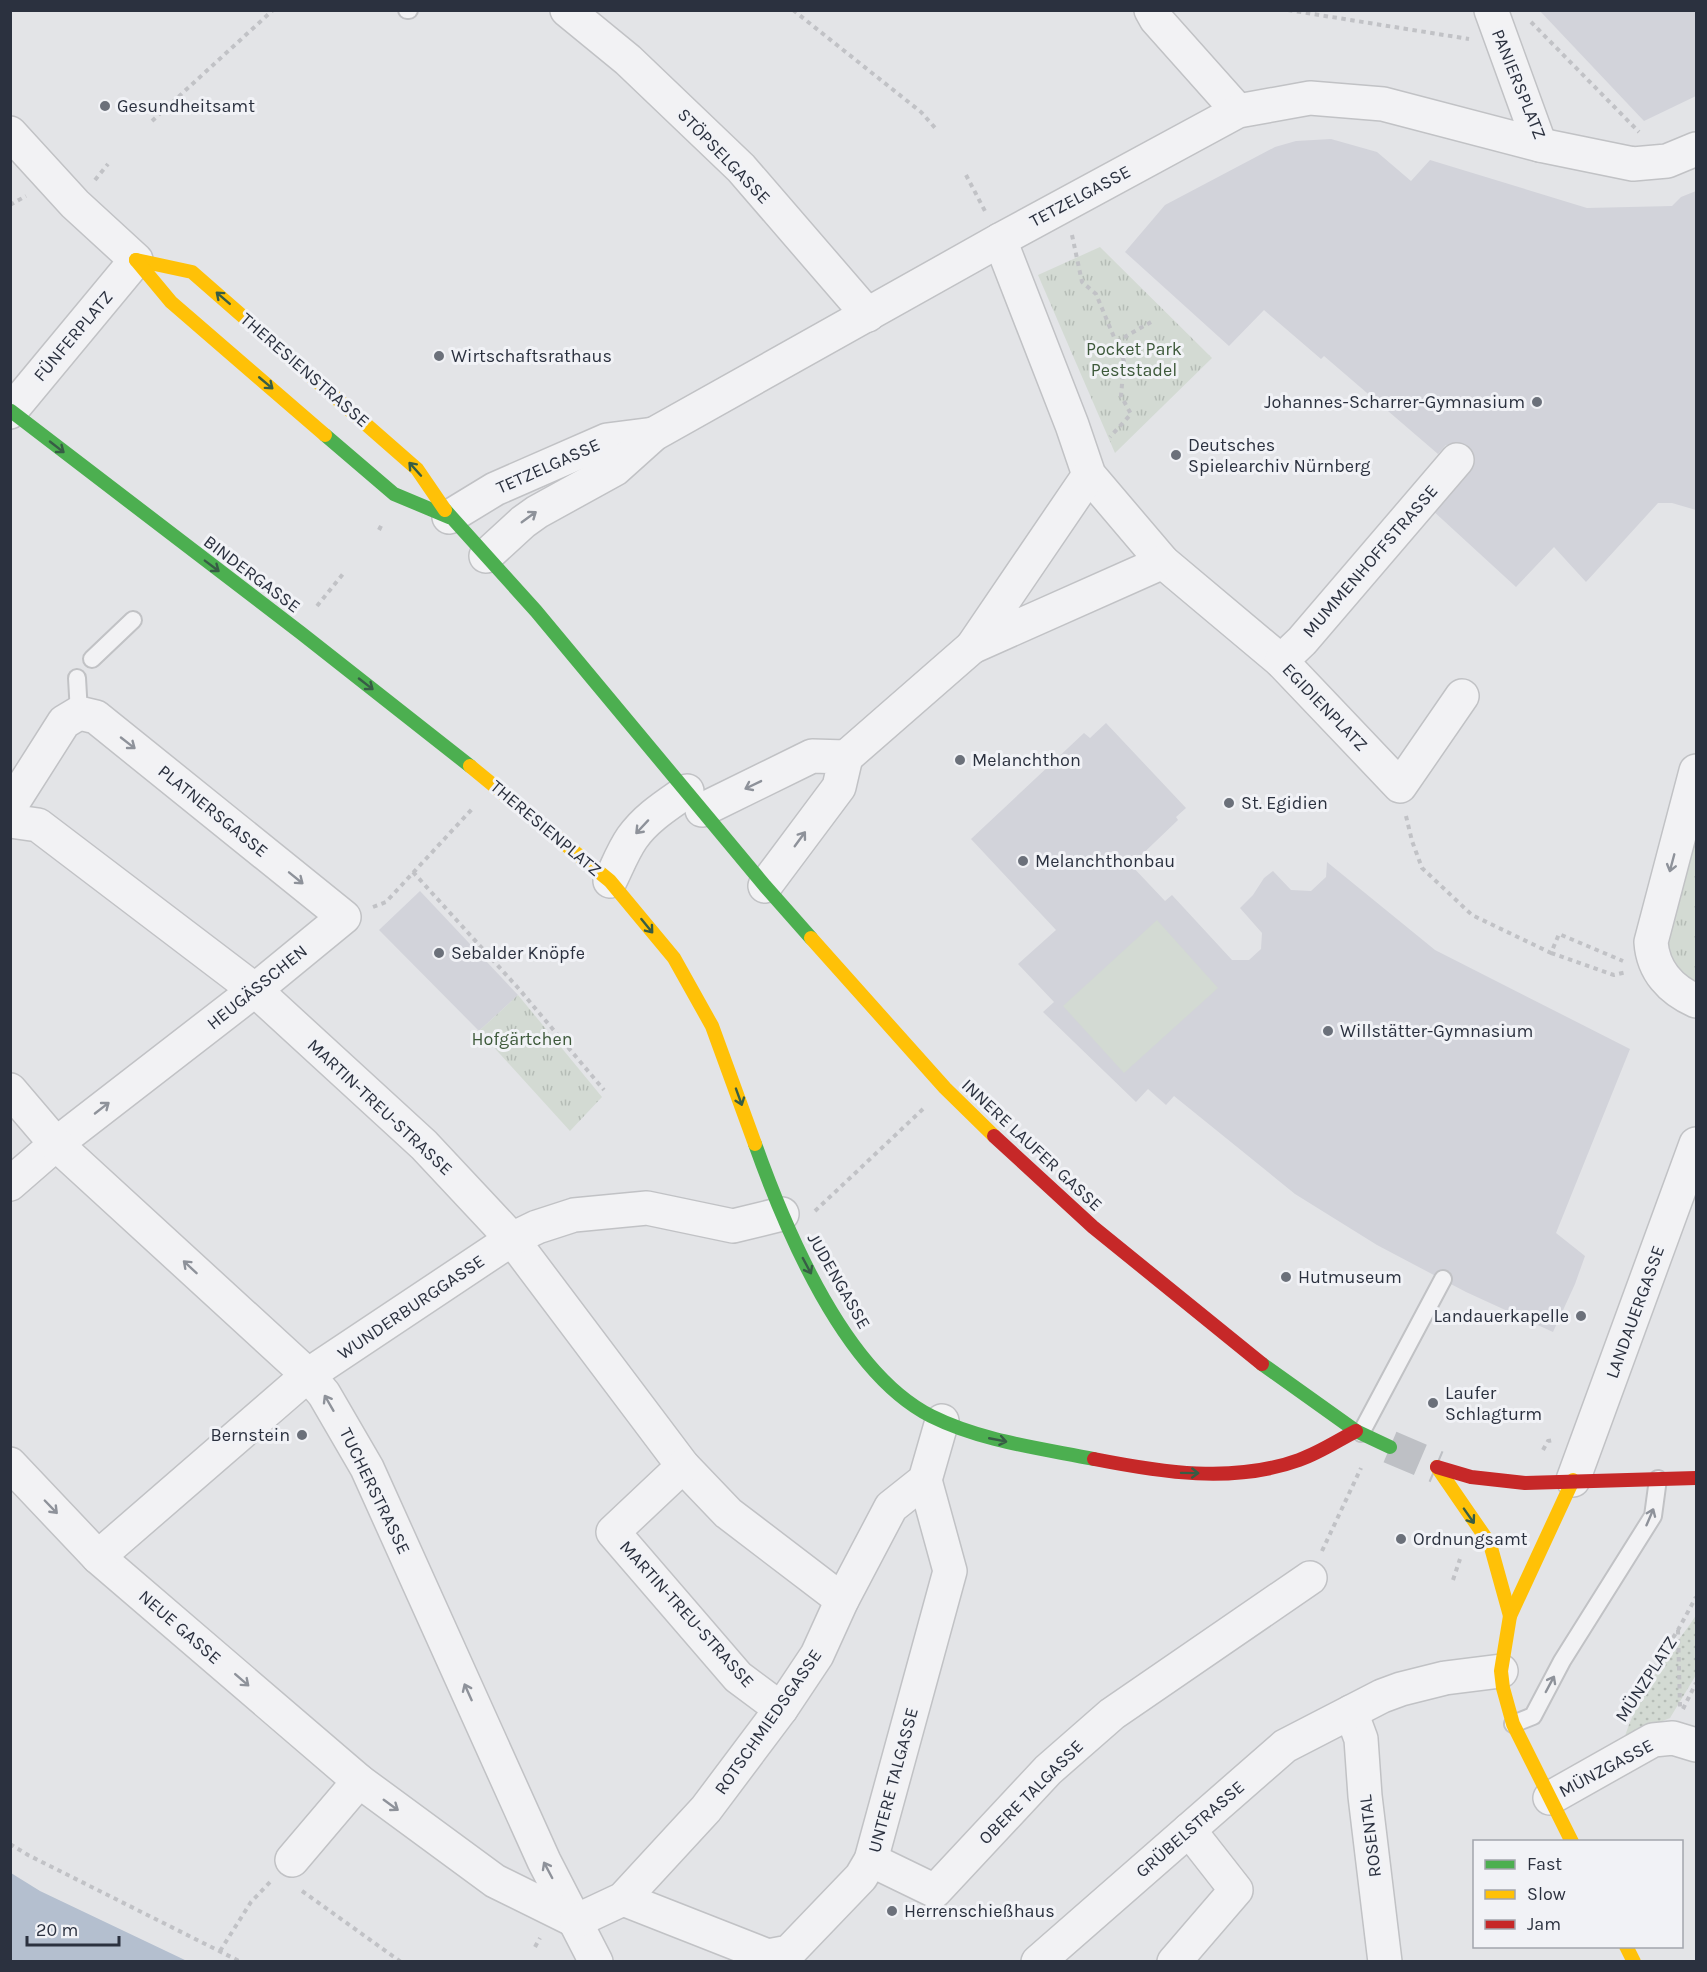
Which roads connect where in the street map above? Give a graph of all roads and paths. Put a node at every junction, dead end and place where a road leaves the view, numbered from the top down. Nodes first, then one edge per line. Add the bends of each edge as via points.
1 (273, 10) edge
2 (567, 10) edge
3 (793, 10) edge
4 (1150, 10) edge
5 (1288, 10) edge
6 (1491, 10) edge
7 (1528, 19) dead end
8 (1502, 44) junction
9 (1238, 111) junction
10 (152, 121) dead end
11 (937, 130) dead end
12 (10, 133) edge
13 (1540, 145) junction
14 (1682, 155) edge
15 (966, 175) dead end
16 (1065, 204) junction
17 (1000, 240) junction
18 (136, 260) junction
19 (868, 315) junction
20 (245, 318) junction
21 (1151, 322) dead end
22 (227, 338) junction
23 (1116, 342) junction
24 (11, 411) edge
25 (654, 434) junction
26 (1457, 460) dead end
27 (1086, 467) junction
28 (449, 517) junction
29 (486, 556) junction
30 (1163, 562) junction
31 (343, 574) dead end
32 (326, 594) dead end
33 (133, 620) dead end
34 (972, 647) junction
35 (92, 658) dead end
36 (1281, 661) junction
37 (77, 678) dead end
38 (1462, 696) dead end
39 (79, 713) junction
40 (846, 757) junction
41 (471, 766) joint
42 (1696, 771) edge
43 (494, 785) junction
44 (1400, 786) junction
45 (694, 800) junction
46 (10, 807) edge
47 (10, 821) edge
48 (413, 873) junction
49 (610, 881) junction
50 (765, 886) junction
51 (344, 916) junction
52 (1551, 953) junction
53 (1628, 965) dead end
54 (1614, 975) dead end
55 (255, 990) junction
56 (1696, 1001) edge
57 (604, 1090) dead end
58 (11, 1093) edge
59 (907, 1125) dead end
60 (56, 1144) junction
61 (1696, 1144) edge
62 (10, 1184) edge
63 (786, 1224) junction
64 (512, 1239) junction
65 (1443, 1279) dead end
66 (308, 1375) junction
67 (942, 1421) junction
68 (1363, 1434) junction
69 (1390, 1448) tunnel mouth
70 (10, 1464) edge
71 (683, 1466) junction
72 (1696, 1478) edge
73 (1658, 1479) junction
74 (925, 1480) junction
75 (1573, 1480) junction
76 (98, 1557) junction
77 (1310, 1578) joint
78 (1696, 1597) edge
79 (842, 1600) junction
80 (1510, 1616) junction
81 (1678, 1630) junction
82 (1500, 1671) junction
83 (781, 1709) junction
84 (1351, 1712) junction
85 (1680, 1713) dead end
86 (1513, 1724) junction
87 (1696, 1745) edge
88 (1614, 1761) junction
89 (359, 1781) junction
90 (1550, 1798) junction
91 (1189, 1830) junction
92 (1571, 1840) edge
93 (10, 1844) edge
94 (871, 1860) junction
95 (295, 1874) joint
96 (622, 1899) junction
97 (250, 1902) dead end
98 (576, 1921) junction
99 (1627, 1948) edge
100 (220, 1951) junction
101 (241, 1962) edge
102 (401, 1962) edge
103 (596, 1962) edge
104 (1038, 1962) edge
105 (1174, 1962) edge
106 (1385, 1962) edge
107 (1634, 1962) edge

1 - 10 path
2 - 19 street, STÖPSELGASSE via 628,60 741,168
3 - 11 path via 921,112
4 - 9 street
5 - 8 path
6 - 8 street, PANIERSPLATZ
7 - 14 path
8 - 13 street, PANIERSPLATZ
9 - 13 street, TETZELGASSE via 1310,98 1383,104
9 - 16 street, TETZELGASSE
12 - 18 street, THERESIENSTRASSE via 75,204
13 - 14 street, PANIERSPLATZ via 1633,164
15 - 17 path
16 - 17 street, TETZELGASSE
16 - 23 path via 1082,282 1096,294
17 - 19 street, TETZELGASSE
17 - 27 street
20 -> 18 street, THERESIENSTRASSE via 192,272
18 - 22 street, THERESIENSTRASSE via 171,302
18 - 24 street, FÜNFERPLATZ
19 - 25 street, TETZELGASSE
20 - 22 street
28 -> 20 street, THERESIENSTRASSE via 417,469
21 - 23 path
22 -> 28 street, THERESIENSTRASSE via 394,494
23 - 27 path via 1124,360 1120,396 1131,414
24 -> 41 street, BINDERGASSE
25 - 28 street, TETZELGASSE via 607,440 495,489
29 -> 25 street, TETZELGASSE via 523,522 615,469
26 - 36 street, MUMMENHOFFSTRASSE
27 - 30 street, EGIDIENPLATZ
27 - 34 street
28 - 29 street, THERESIENSTRASSE
29 - 45 street, THERESIENSTRASSE
30 - 34 street
30 - 36 street, EGIDIENPLATZ
31 - 32 path
33 - 35 lane
34 - 40 street
36 - 44 street, EGIDIENPLATZ
37 - 39 lane
38 - 44 street
39 - 46 street via 64,722
39 -> 51 street, PLATNERSGASSE via 96,717
40 -> 45 street via 812,756
50 -> 40 street via 839,787
41 - 43 street, THERESIENPLATZ
42 -> 56 street via 1650,942 1655,964 1662,974
43 - 48 path
43 - 49 street, THERESIENPLATZ
44 - 52 path via 1422,868 1472,915
45 -> 49 street, THERESIENPLATZ via 653,815 631,839
45 - 50 street, INNERE LAUFER GASSE
47 - 55 street, MARTIN-TREU-STRASSE via 38,825
48 - 51 path via 386,902
48 - 57 path
49 -> 63 street, JUDENGASSE via 674,958 699,1000
50 - 68 street, INNERE LAUFER GASSE via 945,1088 1055,1194 1261,1364
51 - 55 street, HEUGÄSSCHEN
52 - 53 path via 1559,934
52 - 54 path
60 -> 55 street, HEUGÄSSCHEN
55 - 64 street, MARTIN-TREU-STRASSE via 424,1145
58 - 60 street, TUCHERSTRASSE
59 - 63 path
60 - 62 street, HEUGÄSSCHEN
66 -> 60 street, TUCHERSTRASSE
61 - 75 street, LANDAUERGASSE
63 - 64 street, WUNDERBURGGASSE via 734,1226 647,1208 574,1215
63 -> 67 street, JUDENGASSE via 837,1322 878,1374 900,1396
64 - 66 street, WUNDERBURGGASSE
64 - 71 street, MARTIN-TREU-STRASSE
65 - 68 lane
66 - 76 street, WUNDERBURGGASSE
98 -> 66 street, TUCHERSTRASSE via 544,1861 368,1468 324,1394
67 -> 68 street, JUDENGASSE via 980,1436 1177,1472 1242,1473 1288,1464
67 - 74 street
68 - 69 street, INNERE LAUFER GASSE
68 - 77 path
70 -> 76 street, NEUE GASSE
71 - 79 street, MARTIN-TREU-STRASSE via 728,1513
71 - 83 street, MARTIN-TREU-STRASSE via 613,1532 738,1677
72 - 73 street
73 - 75 street
86 -> 73 lane via 1533,1716 1562,1661 1653,1516
74 - 79 street, ROTSCHMIEDSGASSE via 891,1507
74 - 94 street, UNTERE TALGASSE via 950,1571
75 - 80 street
75 -> 80 street via 1505,1482 1437,1467 1490,1544
76 -> 89 street, NEUE GASSE
77 - 94 street, OBERE TALGASSE via 1112,1714 1048,1770 935,1891
78 - 81 path, MÜNZPLATZ
79 - 83 street, ROTSCHMIEDSGASSE via 817,1655
80 - 82 street
81 - 85 path
81 - 88 path, MÜNZPLATZ via 1606,1742
82 - 84 street, GRÜBELSTRASSE via 1401,1689
82 - 86 street
83 - 96 street, ROTSCHMIEDSGASSE via 706,1809
84 - 91 street, GRÜBELSTRASSE via 1285,1746
84 - 106 street, ROSENTAL via 1361,1739
86 - 90 street
87 - 88 street, MÜNZGASSE via 1673,1738 1653,1740
88 - 90 street, MÜNZGASSE
89 - 95 street
89 -> 98 street, NEUE GASSE via 495,1881
90 - 92 street
91 - 104 street, GRÜBELSTRASSE
91 - 105 street via 1236,1890
93 - 100 path
94 - 96 street, UNTERE TALGASSE via 861,1877 789,1952 768,1956
95 - 102 path
96 - 98 street, ROTSCHMIEDSGASSE
97 - 100 path
98 - 103 street, TUCHERSTRASSE
99 - 107 street
100 - 101 path

